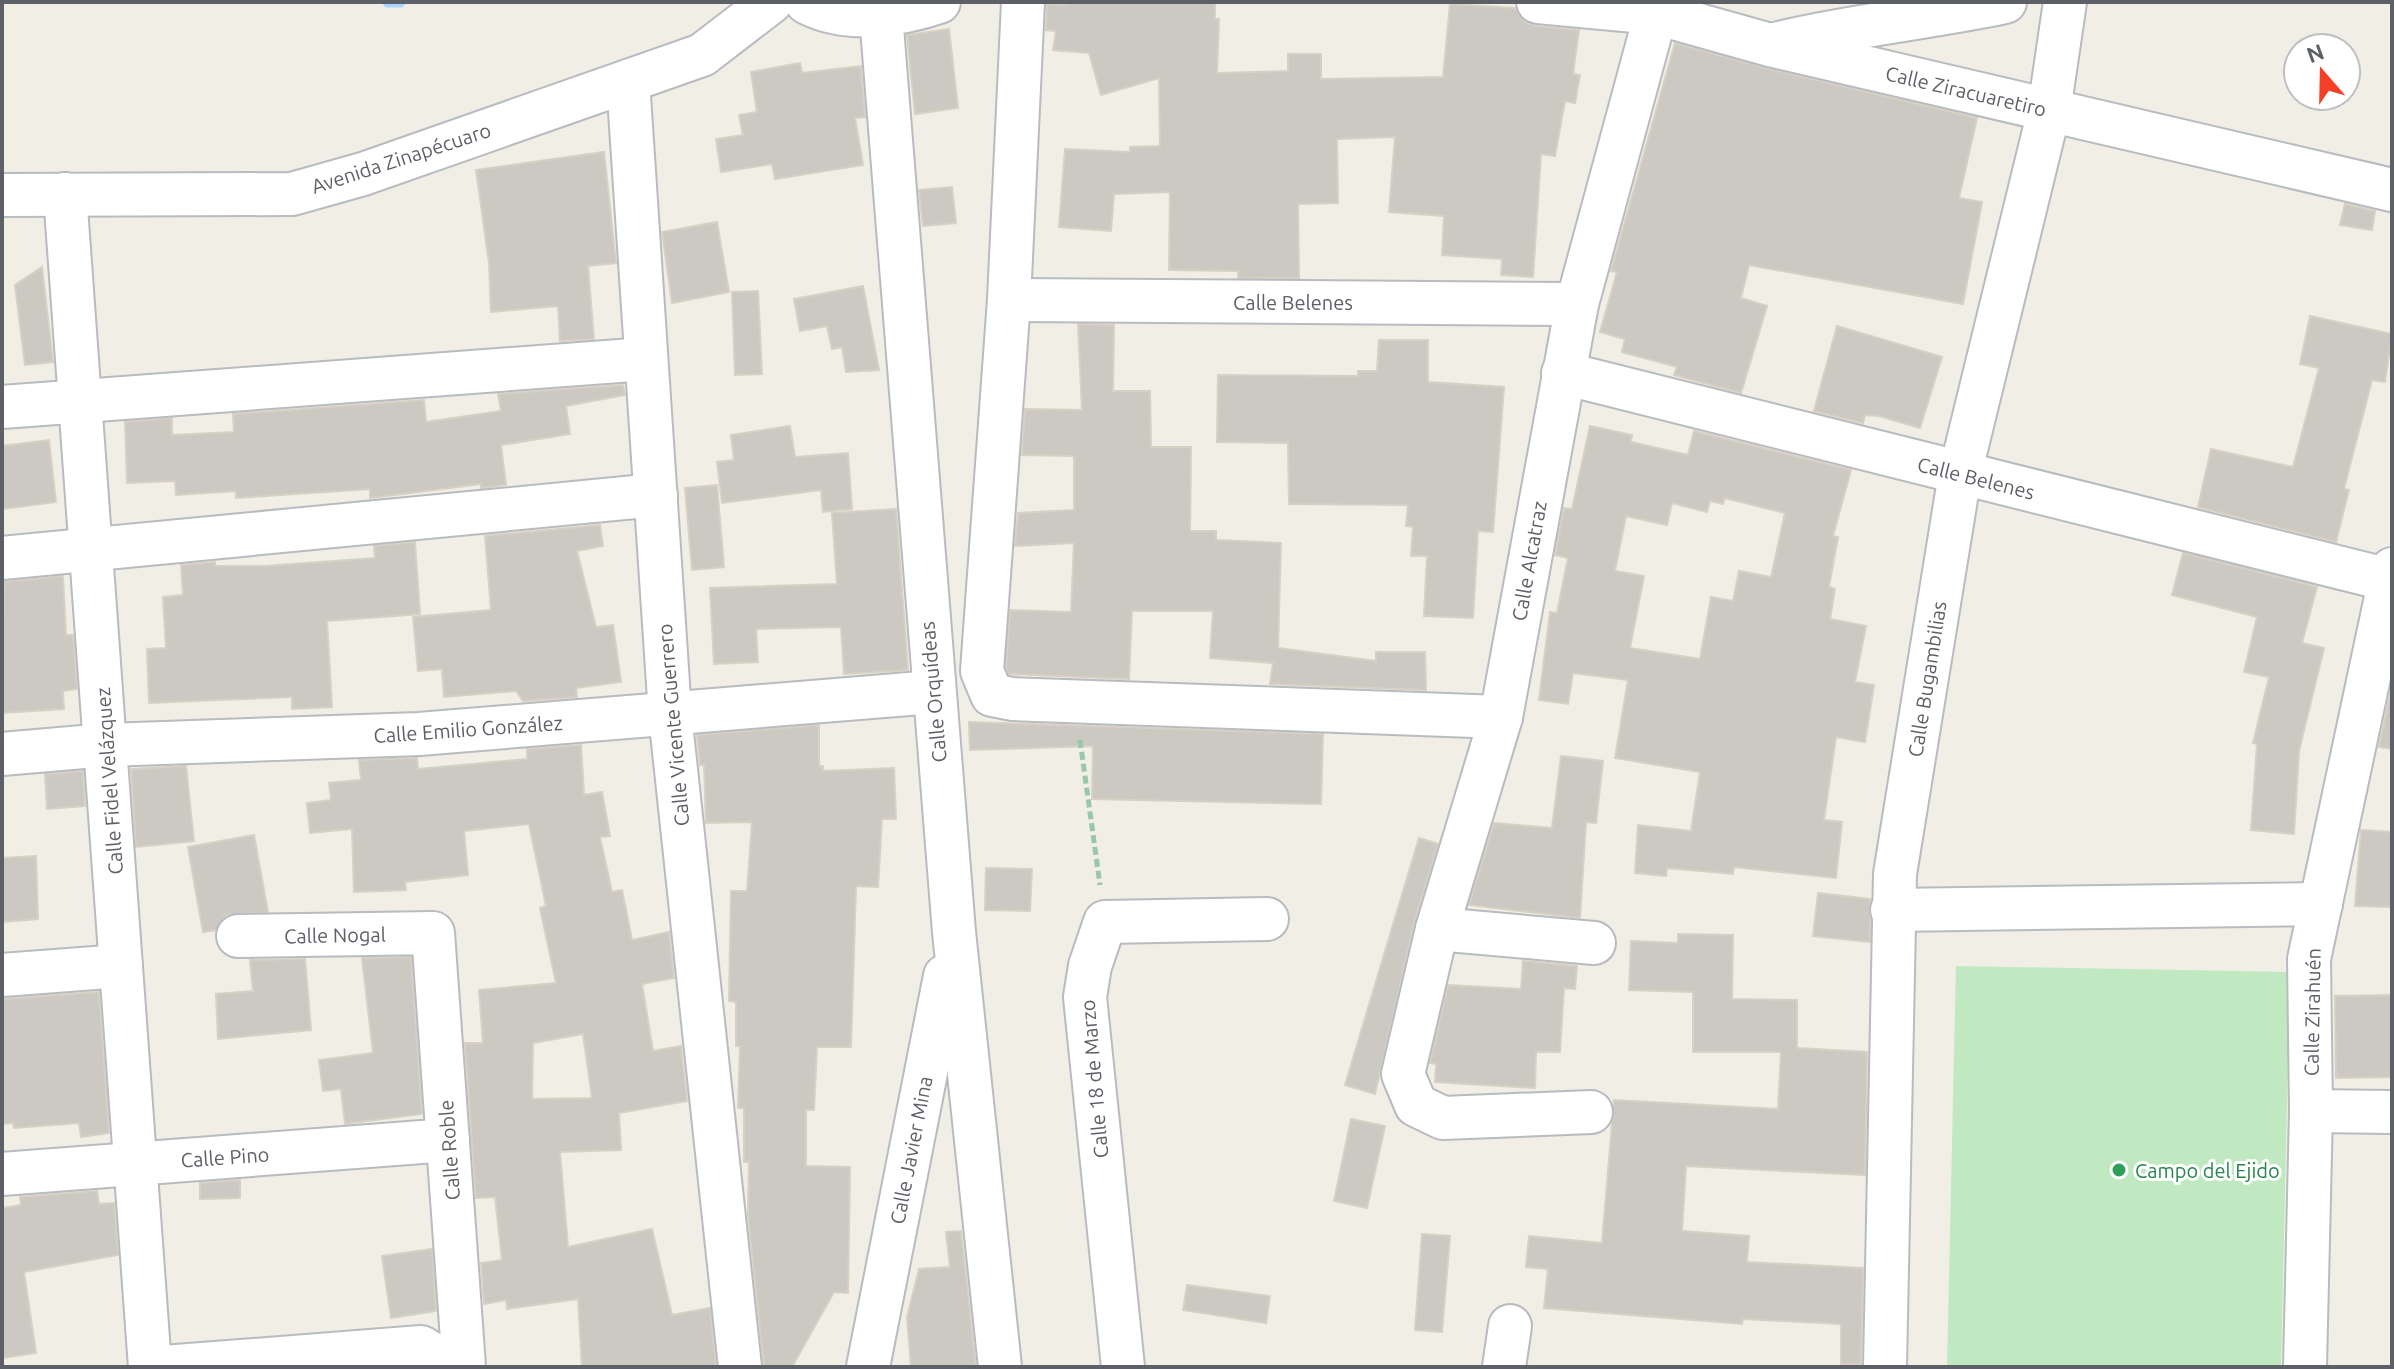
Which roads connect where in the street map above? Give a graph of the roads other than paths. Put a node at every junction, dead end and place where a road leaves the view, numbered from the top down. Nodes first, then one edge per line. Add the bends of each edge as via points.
1 (771, 2) edge
2 (806, 2) edge
3 (939, 2) edge
4 (1023, 2) edge
5 (1538, 2) edge
6 (2005, 2) edge
7 (2065, 2) edge
8 (1656, 13) junction
9 (881, 15) junction
10 (1770, 45) junction
11 (628, 81) junction
12 (2049, 111) junction
13 (2392, 190) edge
14 (65, 194) junction
15 (2, 195) edge
16 (1009, 300) junction
17 (1577, 304) junction
18 (646, 359) junction
19 (1563, 373) junction
20 (80, 401) junction
21 (2, 407) edge
22 (1960, 474) junction
23 (656, 495) junction
24 (91, 552) junction
25 (2, 558) edge
26 (2391, 574) edge
27 (933, 692) junction
28 (670, 714) junction
29 (1501, 717) junction
30 (106, 745) junction
31 (2, 754) edge
32 (2321, 904) junction
33 (1892, 910) junction
34 (1267, 919) dead end
35 (1437, 929) junction
36 (954, 932) junction
37 (433, 933) joint
38 (238, 936) dead end
39 (1594, 943) dead end
40 (121, 966) junction
41 (2, 975) edge
42 (2311, 1111) junction
43 (1591, 1112) dead end
44 (2392, 1112) edge
45 (448, 1140) junction
46 (135, 1164) junction
47 (2, 1174) edge
48 (1510, 1326) dead end
49 (150, 1367) edge
50 (163, 1367) edge
51 (454, 1367) edge
52 (464, 1367) edge
53 (740, 1367) edge
54 (868, 1367) edge
55 (1000, 1367) edge
56 (1123, 1367) edge
57 (1504, 1367) edge
58 (1885, 1367) edge
59 (2305, 1367) edge

1 - 11 street, Avenida Zinapécuaro via 702,55
2 - 9 street via 824,12
3 - 9 street
4 - 16 street
5 - 8 street, Calle Ziracuaretiro
6 - 10 street via 1854,25
7 - 12 street, Calle Bugambilias
8 - 10 street, Calle Ziracuaretiro
8 - 17 street, Calle Alcatraz
9 - 27 street, Calle Orquídeas
10 - 12 street, Calle Ziracuaretiro
11 - 14 street, Avenida Zinapécuaro via 292,194
11 - 18 street, Calle Vicente Guerrero
12 - 13 street, Calle Ziracuaretiro
12 - 22 street, Calle Bugambilias
14 - 15 street, Avenida Zinapécuaro
14 - 20 street, Calle Fidel Velázquez
16 - 17 street, Calle Belenes
16 - 29 street via 982,671 992,695
17 - 19 street, Calle Alcatraz
18 - 20 street
18 - 23 street, Calle Vicente Guerrero
19 - 22 street, Calle Belenes
19 - 29 street, Calle Alcatraz
20 - 21 street
20 - 24 street, Calle Fidel Velázquez
22 - 26 street, Calle Belenes
22 - 33 street, Calle Bugambilias
23 - 24 street
23 - 28 street, Calle Vicente Guerrero
24 - 25 street
24 - 30 street, Calle Fidel Velázquez
26 - 32 street, Calle Zirahuén
27 - 28 street, Calle Emilio González
27 - 36 street, Calle Orquídeas
28 - 30 street, Calle Emilio González via 419,734
28 - 53 street, Calle Vicente Guerrero
29 - 35 street, Calle Alcatraz
30 - 31 street, Calle Emilio González
30 - 40 street, Calle Fidel Velázquez
32 - 33 street
32 - 42 street, Calle Zirahuén via 2309,959
33 - 58 street, Calle Bugambilias
34 - 56 street, Calle 18 de Marzo via 1105,922 1090,966 1085,997
35 - 39 street
35 - 43 street, Calle Alcatraz via 1403,1074 1416,1105 1443,1118
36 - 54 street, Calle Javier Mina
36 - 55 street, Calle Orquídeas
37 - 38 street, Calle Nogal
37 - 45 street, Calle Roble
40 - 41 street
40 - 46 street, Calle Fidel Velázquez
42 - 44 street
42 - 59 street, Calle Zirahuén
45 - 46 street, Calle Pino
45 - 52 street, Calle Roble
46 - 47 street, Calle Pino
46 - 49 street, Calle Fidel Velázquez
48 - 57 street
50 - 51 street via 421,1347

